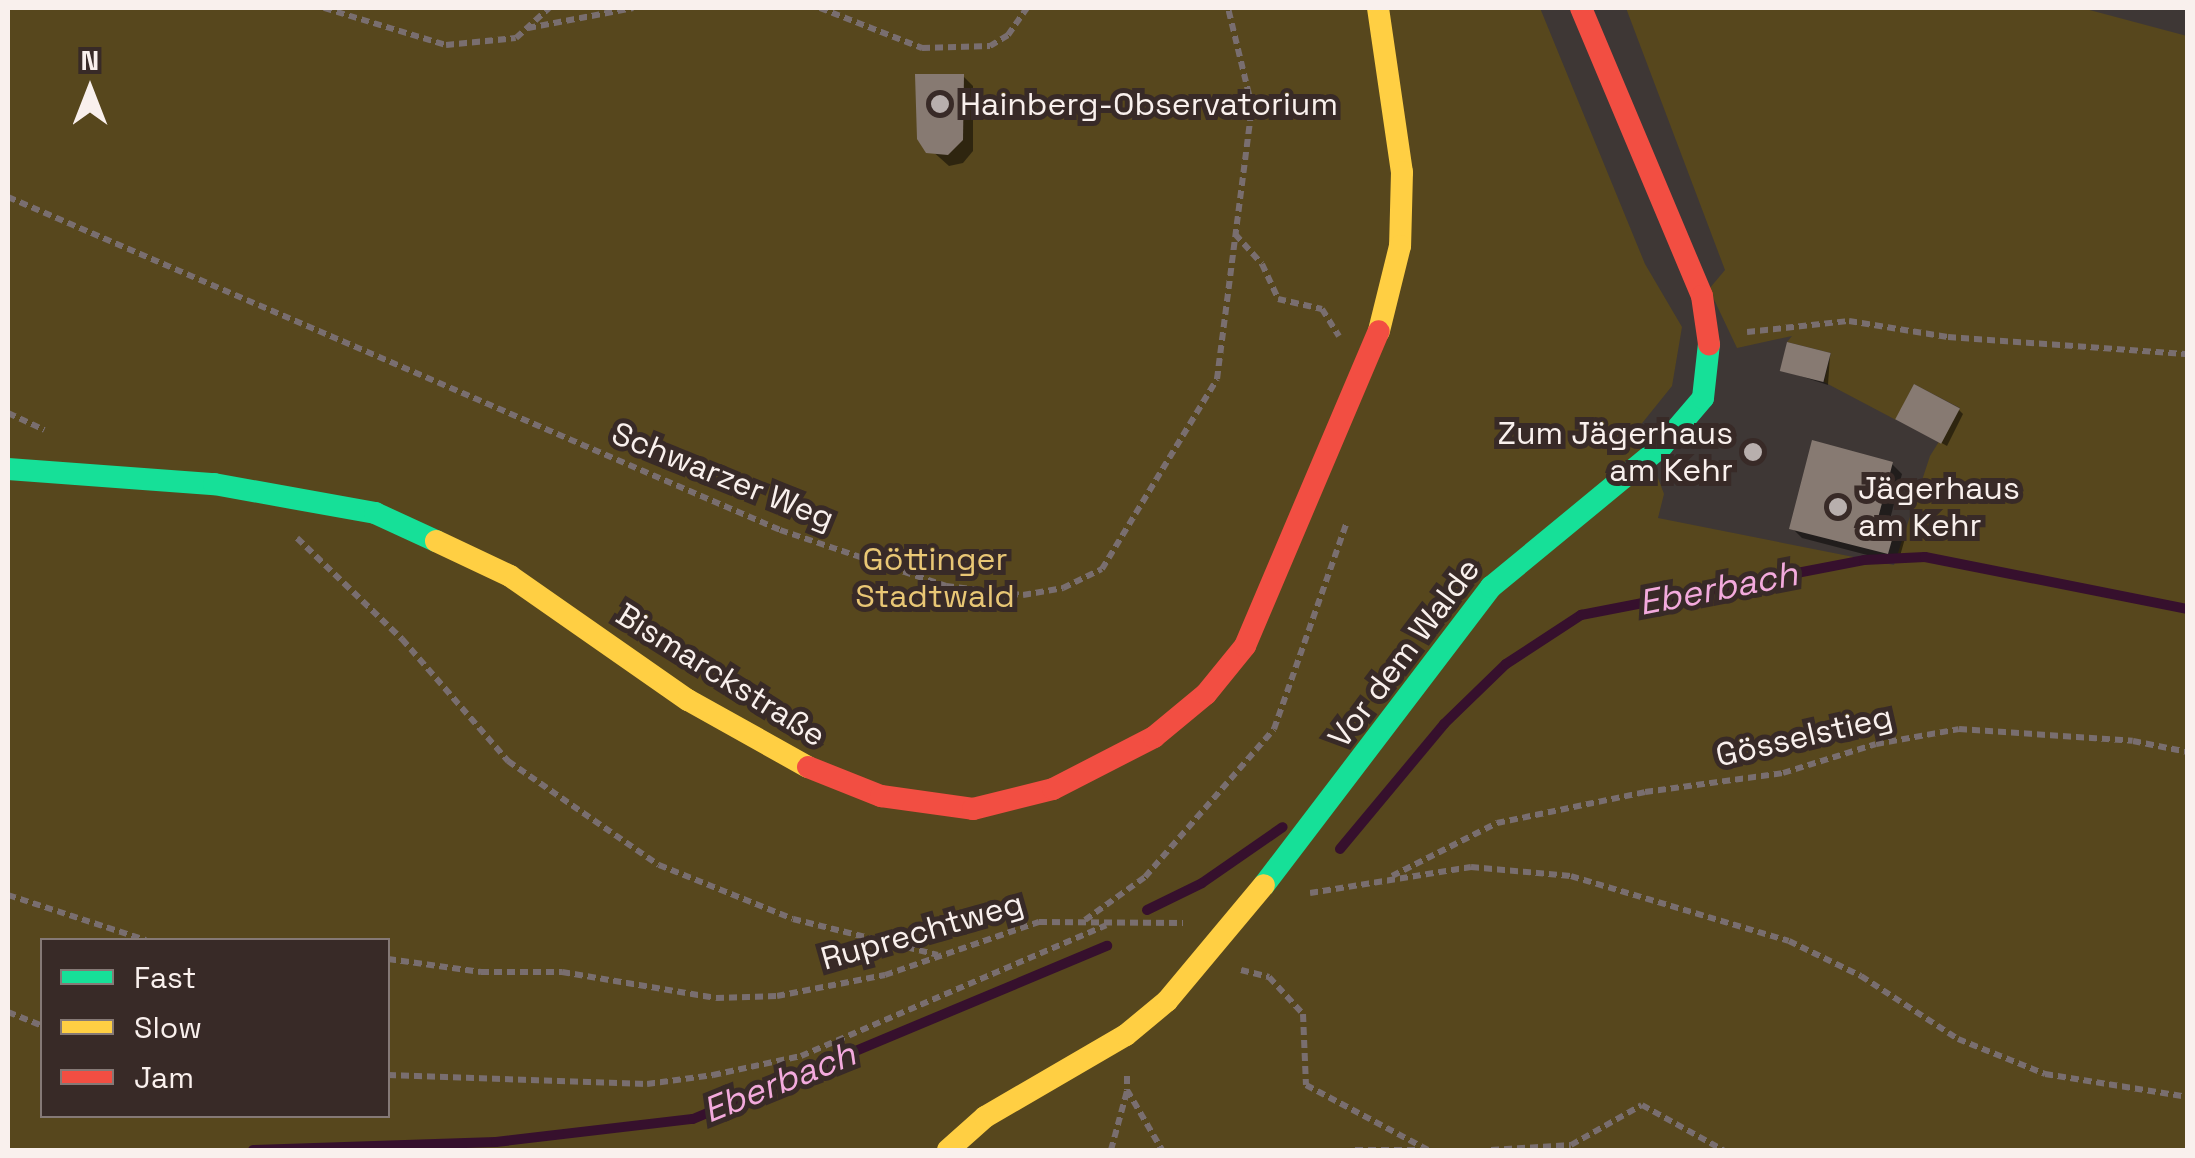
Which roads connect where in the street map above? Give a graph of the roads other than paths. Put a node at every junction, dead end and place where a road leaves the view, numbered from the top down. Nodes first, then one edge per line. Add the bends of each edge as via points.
1 (1378, 8) edge
2 (1580, 8) edge
3 (8, 469) edge
4 (948, 1150) edge

1 - 3 street, Bismarckstraße via 1402,172 1397,262 1369,360 1269,602 1206,694 1154,737 1015,802 973,809 882,796 773,752 510,576 376,513 230,486
2 - 4 street, Vor dem Walde via 1702,296 1709,340 1703,398 1662,446 1491,587 1206,961 1126,1035 985,1117

